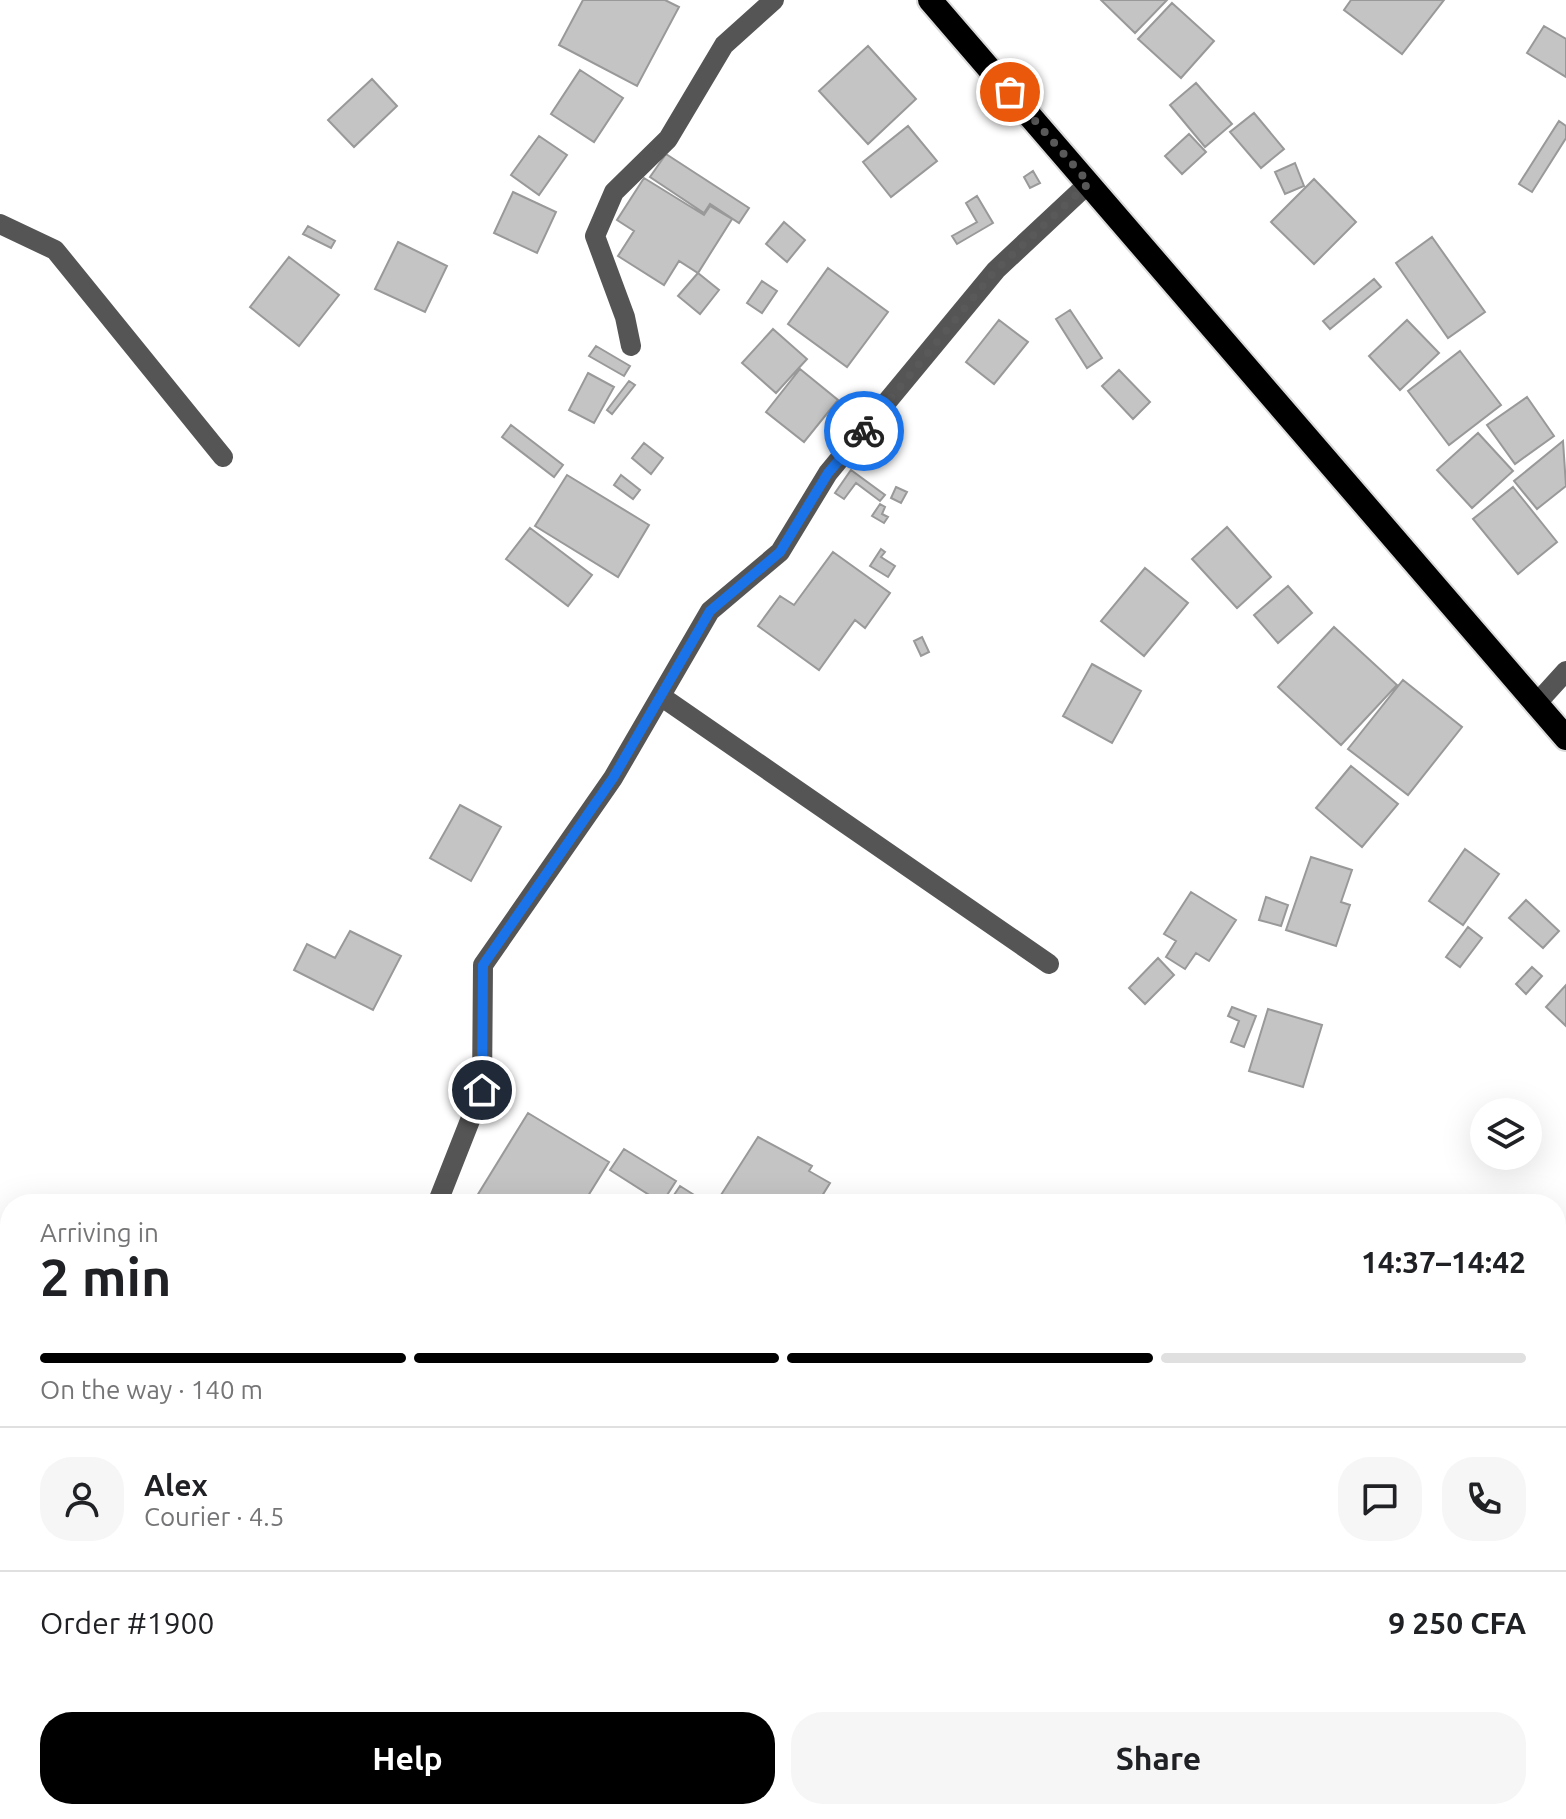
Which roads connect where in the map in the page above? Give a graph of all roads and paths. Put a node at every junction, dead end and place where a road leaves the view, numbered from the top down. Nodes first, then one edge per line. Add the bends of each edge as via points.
1 (774, 0) edge
2 (930, 0) edge
3 (1089, 183) junction
4 (0, 224) edge
5 (631, 346) dead end
6 (223, 457) dead end
7 (1566, 671) edge
8 (662, 697) junction
9 (1537, 703) junction
10 (1566, 738) edge
11 (1049, 964) dead end
12 (441, 1194) edge

1 - 5 street via 724,45 668,139 614,192 595,236
2 - 3 highway
3 - 8 street via 996,270 828,473 780,552 710,611
3 - 9 highway
4 - 6 street via 55,250
7 - 9 street
8 - 11 street
8 - 12 street via 605,790 483,965 482,1090
9 - 10 highway

